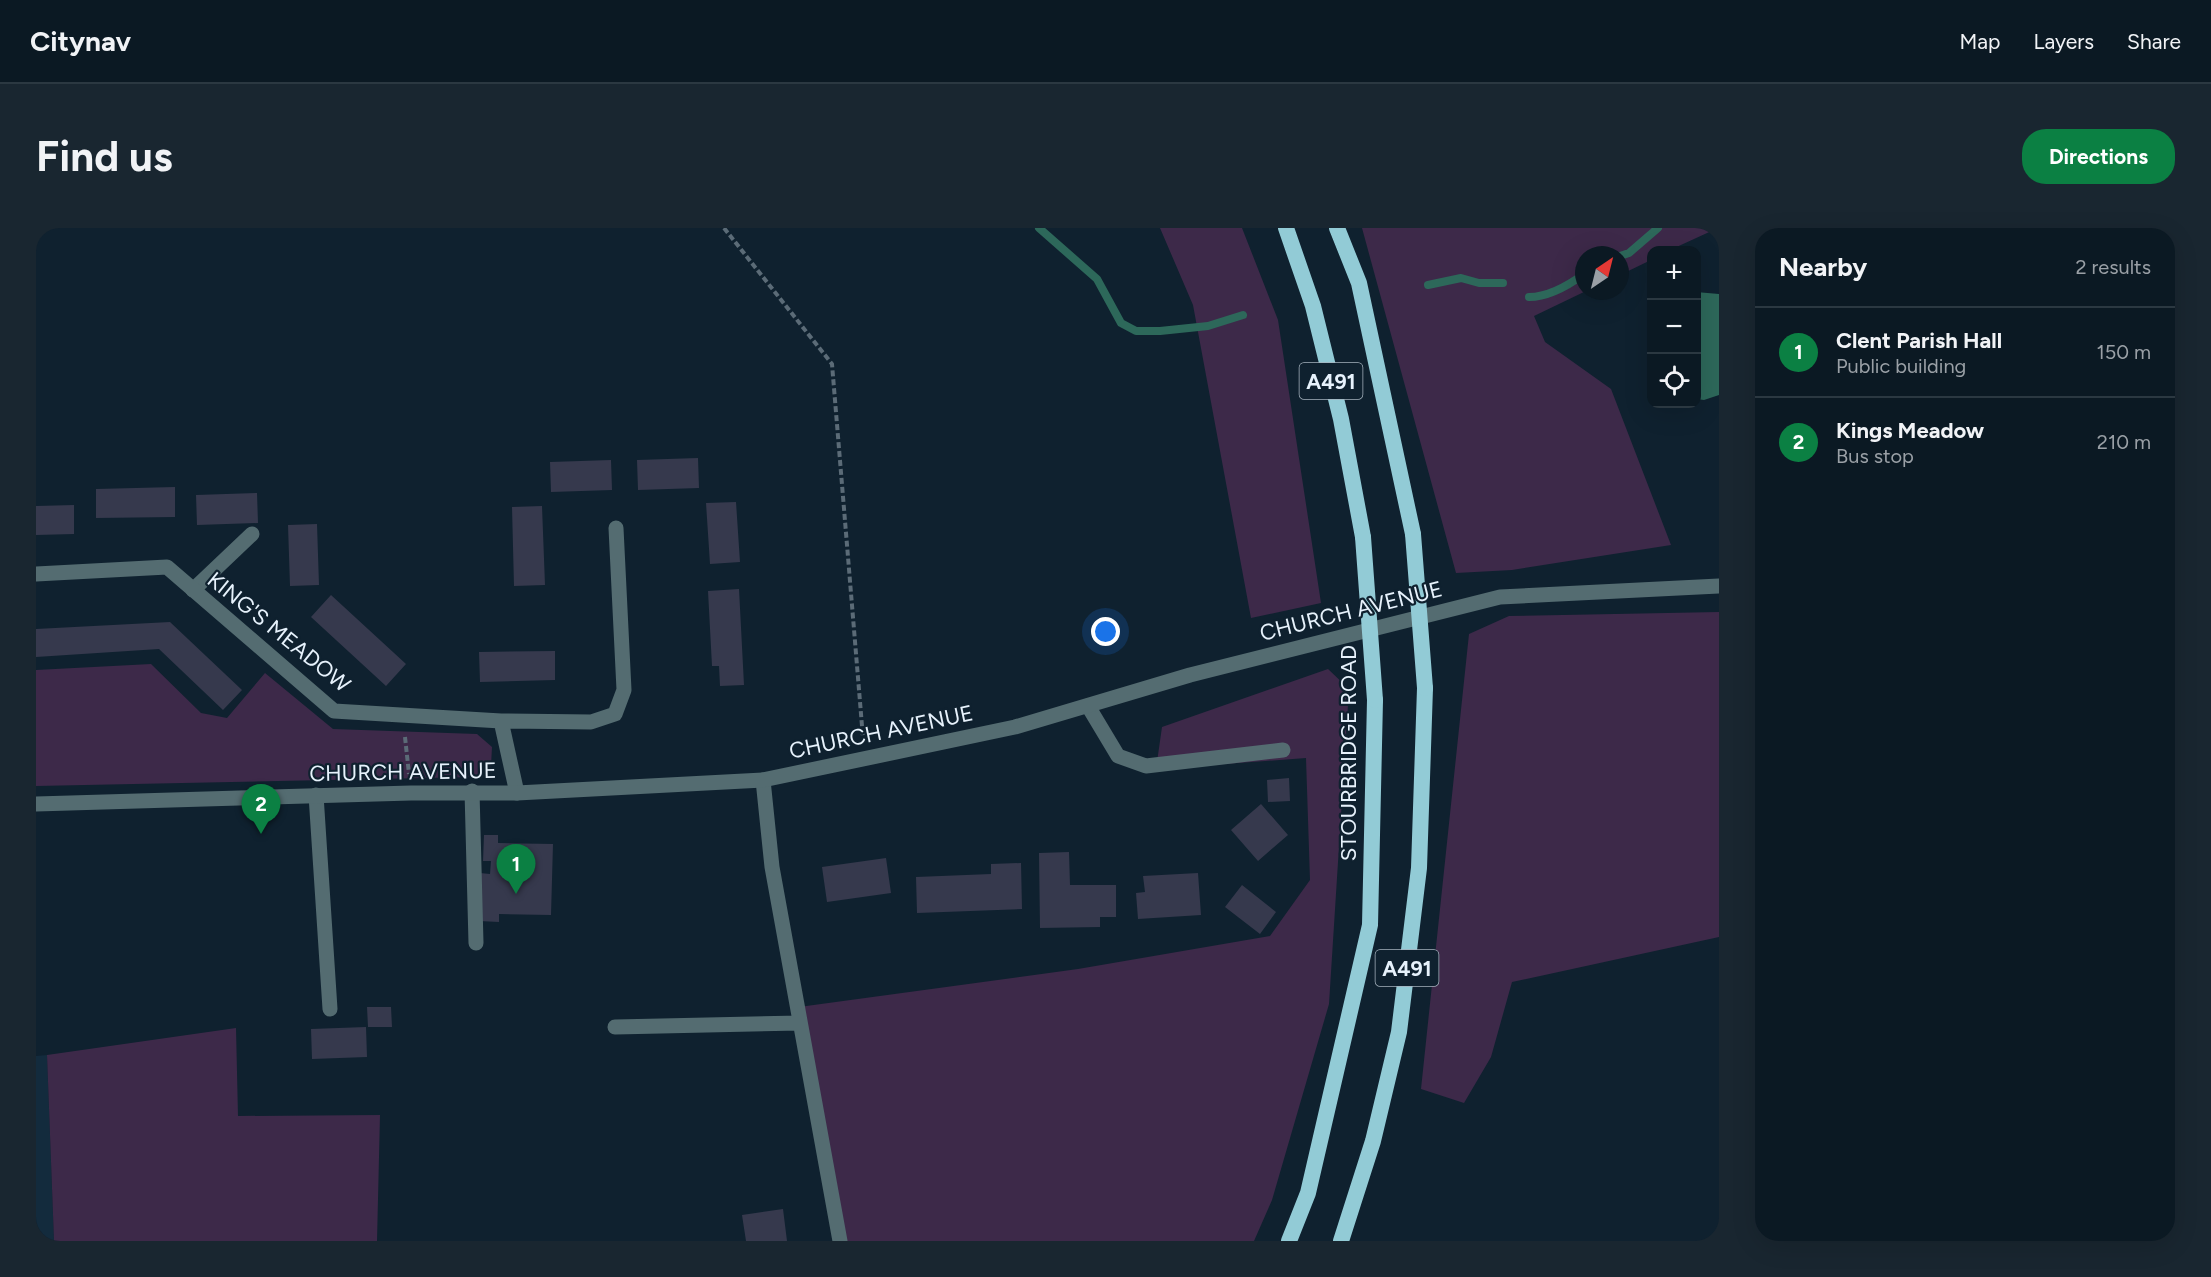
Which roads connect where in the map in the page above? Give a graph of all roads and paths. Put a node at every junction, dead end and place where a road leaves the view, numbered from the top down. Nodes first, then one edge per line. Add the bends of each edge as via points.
1 (724, 228) edge
2 (1286, 228) edge
3 (1337, 228) edge
4 (616, 528) dead end
5 (252, 534) dead end
6 (36, 574) edge
7 (1719, 586) edge
8 (192, 590) junction
9 (1088, 706) junction
10 (403, 715) junction
11 (501, 721) junction
12 (1283, 750) dead end
13 (865, 759) junction
14 (763, 780) junction
15 (472, 791) junction
16 (411, 793) junction
17 (517, 793) junction
18 (316, 795) junction
19 (36, 804) edge
20 (476, 943) dead end
21 (330, 1009) dead end
22 (800, 1023) junction
23 (615, 1027) dead end
24 (840, 1241) edge
25 (1289, 1241) edge
26 (1341, 1241) edge

1 - 13 path via 832,364
2 - 25 highway, STOURBRIDGE ROAD / A491, bridge via 1313,306 1341,419 1363,537 1375,700 1370,925 1308,1193
3 - 26 highway, A491, bridge via 1359,283 1413,534 1425,688 1419,868 1399,1032 1372,1141
4 - 11 street, KING'S MEADOW via 624,690 615,714 591,723
5 - 8 street
6 - 8 street, KING'S MEADOW via 167,567
7 - 9 street, CHURCH AVENUE via 1500,597 1201,672
8 - 10 street, KING'S MEADOW via 334,711
9 - 12 street via 1119,756 1146,766
9 - 13 street, CHURCH AVENUE via 1015,727
10 - 11 street, KING'S MEADOW
10 - 16 path
11 - 17 street
13 - 14 street, CHURCH AVENUE
14 - 17 street, CHURCH AVENUE
14 - 22 street via 772,867
15 - 16 street, CHURCH AVENUE
15 - 17 street, CHURCH AVENUE
15 - 20 street
16 - 18 street, CHURCH AVENUE
18 - 19 street, CHURCH AVENUE
18 - 21 street
22 - 23 street
22 - 24 street

